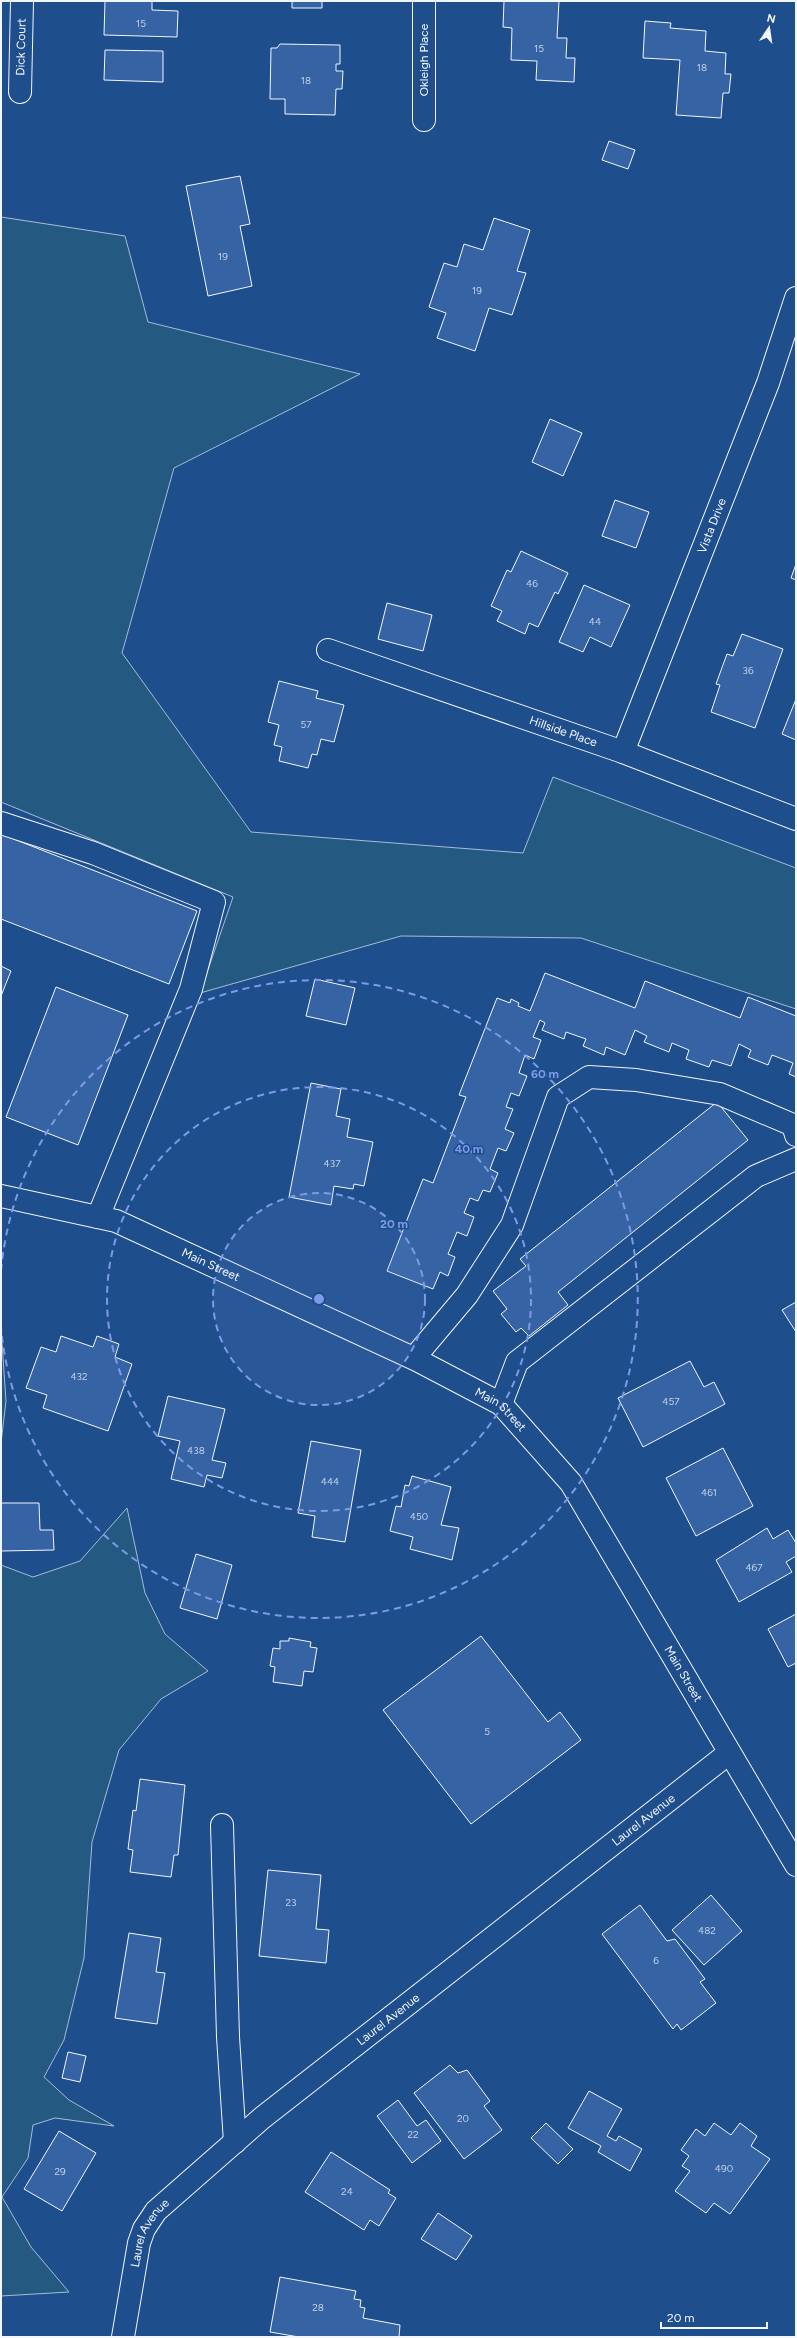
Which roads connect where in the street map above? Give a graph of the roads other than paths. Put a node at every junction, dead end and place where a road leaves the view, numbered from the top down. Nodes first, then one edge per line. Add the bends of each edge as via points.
1 (22, 1) edge
2 (424, 1) edge
3 (20, 92) dead end
4 (424, 120) dead end
5 (796, 298) edge
6 (328, 650) dead end
7 (623, 752) junction
8 (796, 819) edge
9 (1, 823) edge
10 (796, 1135) edge
11 (796, 1159) edge
12 (1, 1196) edge
13 (98, 1217) junction
14 (414, 1358) junction
15 (500, 1404) junction
16 (729, 1753) junction
17 (222, 1825) dead end
18 (796, 1865) edge
19 (235, 2142) junction
20 (123, 2337) edge

1 - 3 main road, Dick Court
2 - 4 main road, Okleigh Place
5 - 7 main road, Vista Drive via 768,383
6 - 7 main road, Hillside Place
7 - 8 main road, Hillside Place
9 - 13 main road via 93,853 214,902 191,988
10 - 14 main road via 793,1125 720,1094 636,1080 589,1077 558,1098 512,1225 467,1295
11 - 15 main road via 756,1176 517,1362
12 - 13 main road, Main Street
13 - 14 main road, Main Street via 116,1221
14 - 15 main road, Main Street
15 - 16 main road, Main Street via 571,1483
16 - 18 main road, Main Street
16 - 19 main road, Laurel Avenue via 262,2118
17 - 19 main road via 228,2036
19 - 20 main road, Laurel Avenue via 166,2201 144,2228 136,2258

